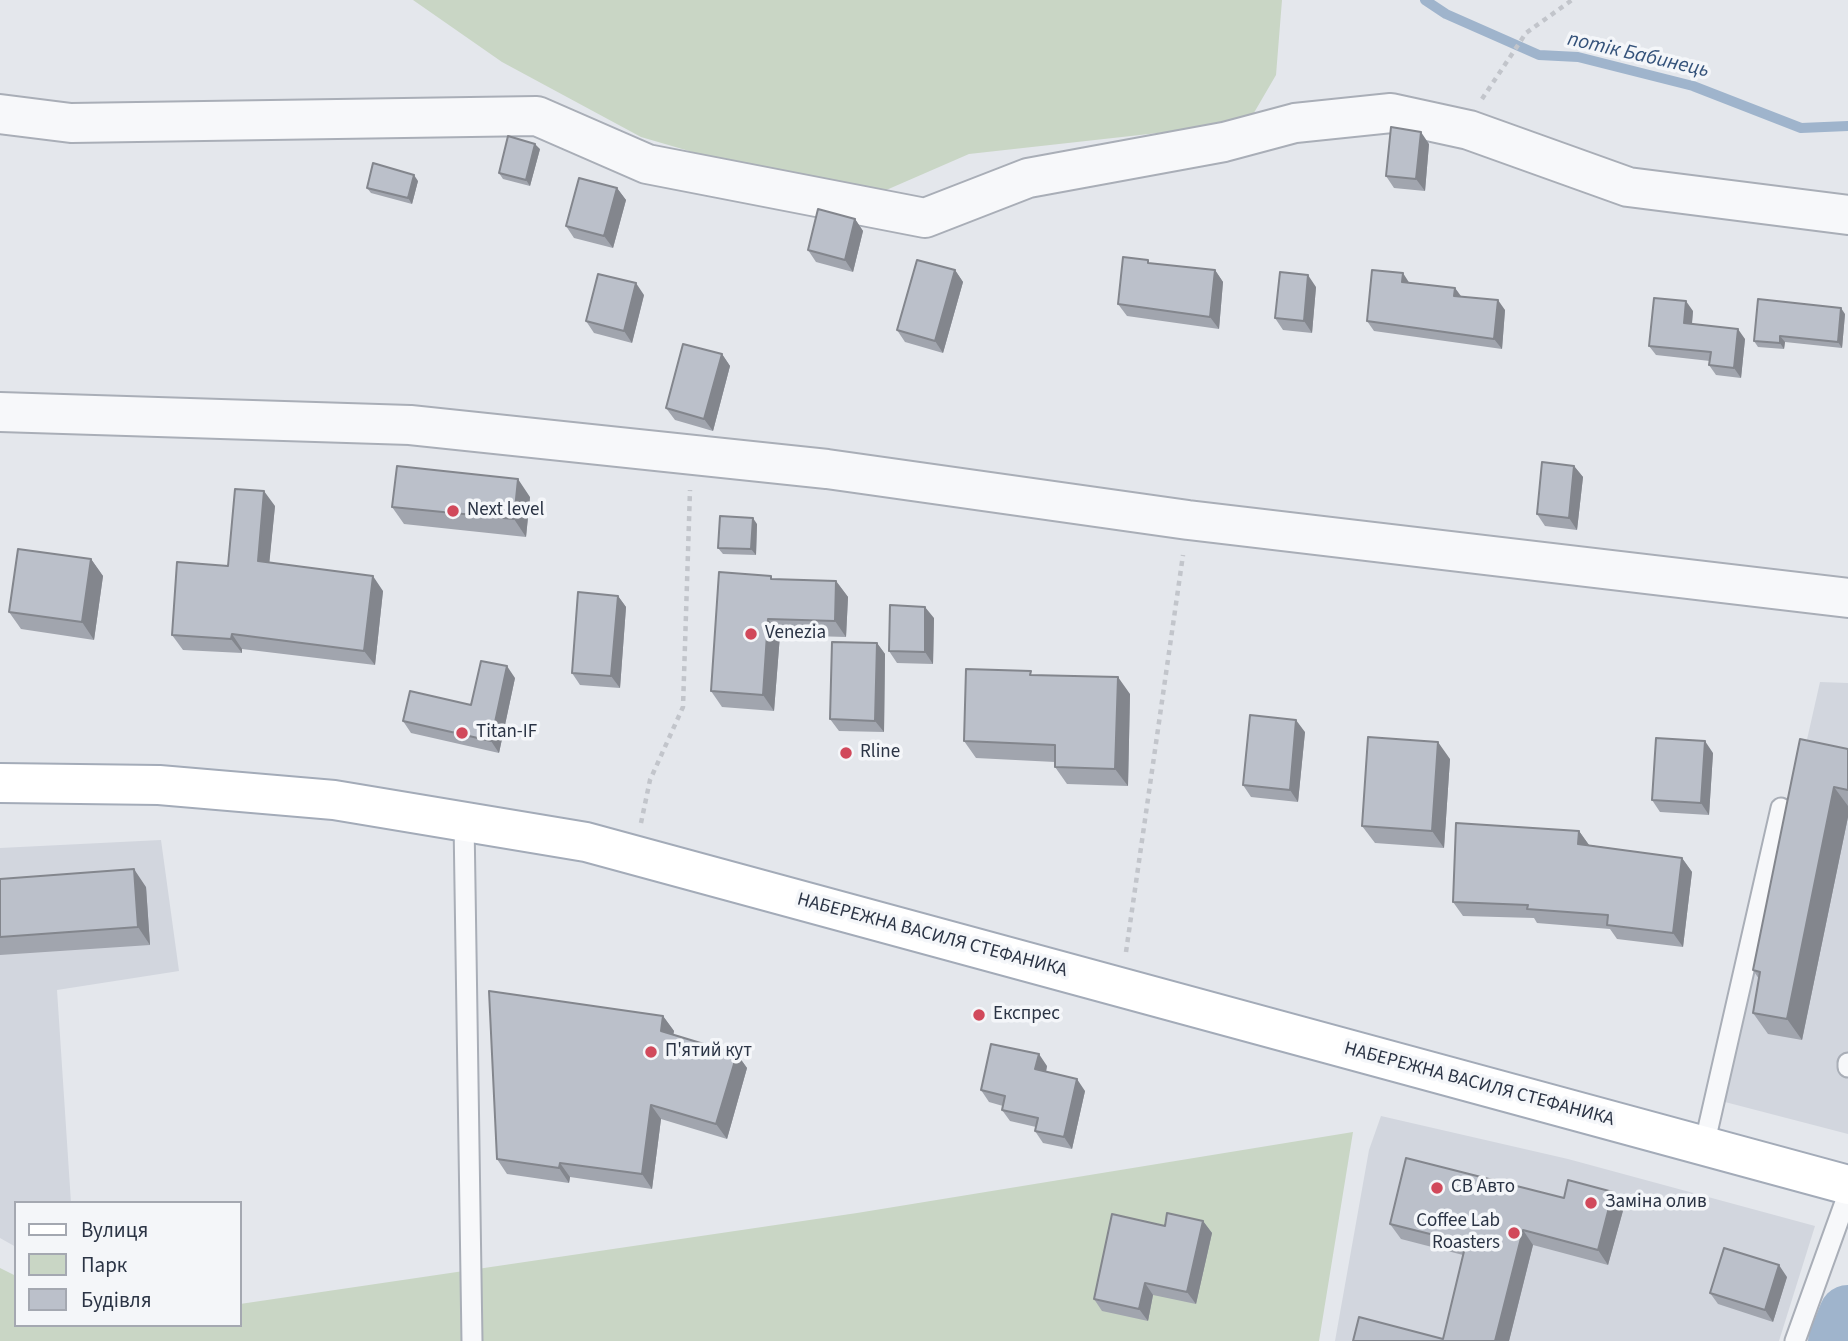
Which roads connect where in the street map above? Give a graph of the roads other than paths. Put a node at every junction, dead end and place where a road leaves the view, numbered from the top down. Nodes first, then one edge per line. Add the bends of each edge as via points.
1 (0, 114) edge
2 (1848, 215) edge
3 (0, 412) edge
4 (1848, 598) edge
5 (0, 783) edge
6 (1781, 808) dead end
7 (464, 821) junction
8 (1704, 1146) junction
9 (1848, 1185) edge
10 (1848, 1194) edge
11 (472, 1341) edge
12 (1795, 1341) edge

1 - 2 street via 71,123 537,116 647,164 925,218 1028,178 1224,142 1295,124 1391,113 1469,130 1628,187
3 - 4 street via 410,425 827,469 1188,520
5 - 7 main road, НАБЕРЕЖНА ВАСИЛЯ СТЕФАНИКА via 159,785 334,800
6 - 8 lane
7 - 8 main road, НАБЕРЕЖНА ВАСИЛЯ СТЕФАНИКА via 586,842
7 - 11 lane
8 - 9 main road, НАБЕРЕЖНА ВАСИЛЯ СТЕФАНИКА
10 - 12 lane

